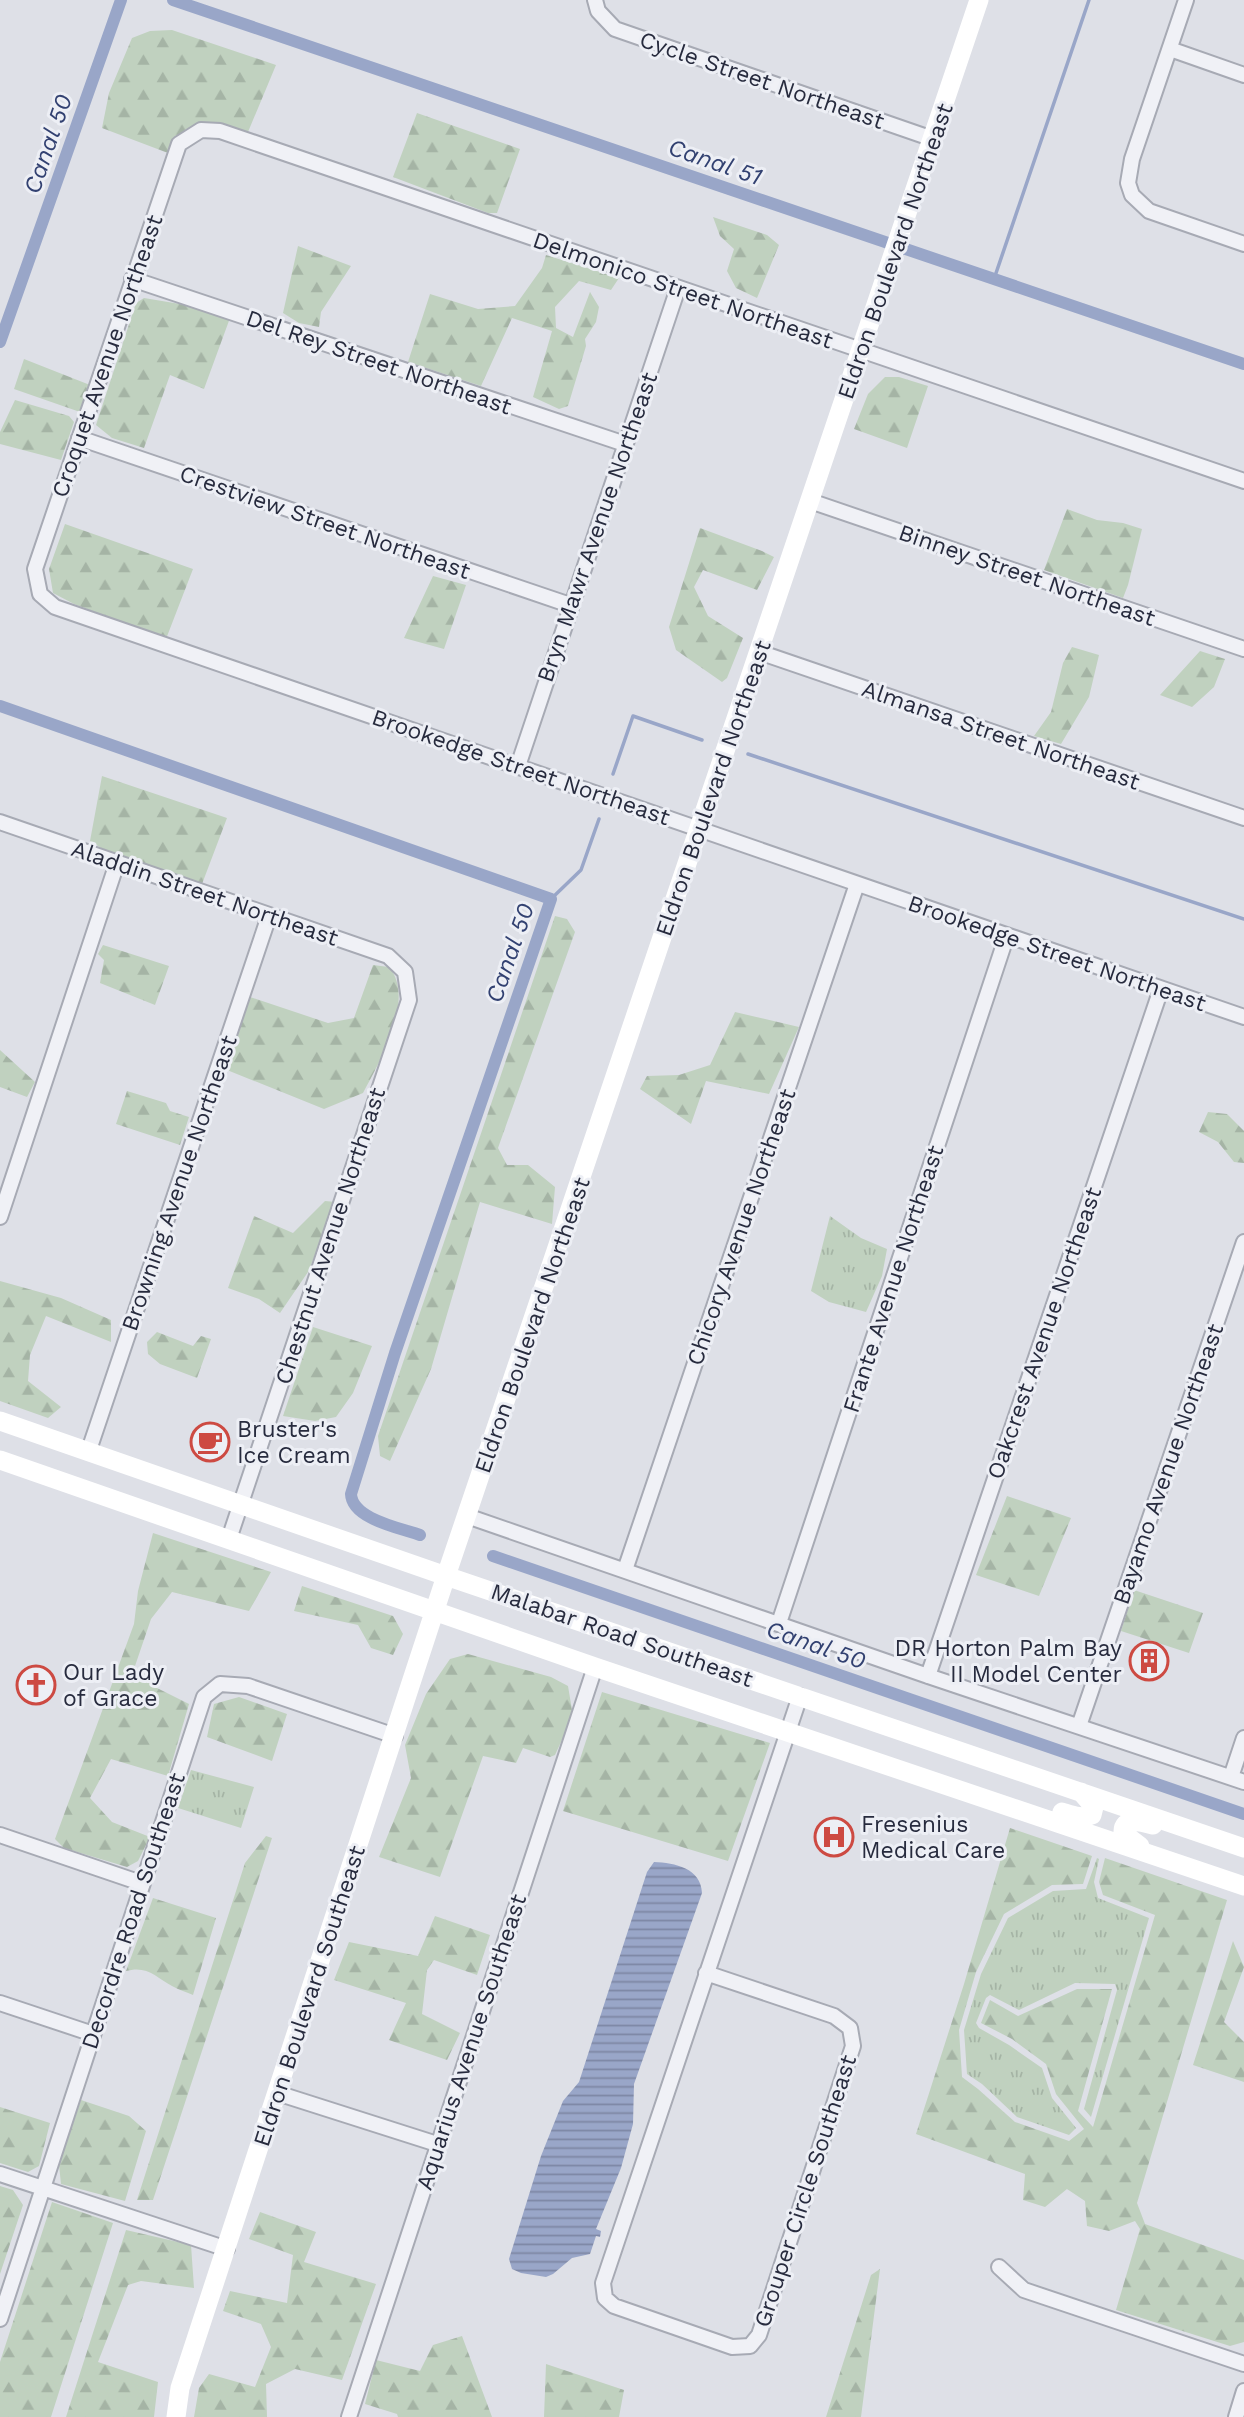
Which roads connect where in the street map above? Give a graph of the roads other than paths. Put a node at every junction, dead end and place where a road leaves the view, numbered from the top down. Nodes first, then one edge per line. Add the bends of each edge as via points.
1 (979, 0) edge
2 (1186, 0) edge
3 (596, 5) edge
4 (1170, 49) junction
5 (1244, 75) edge
6 (201, 130) joint
7 (933, 139) junction
8 (1244, 244) edge
9 (132, 279) junction
10 (678, 289) junction
11 (861, 351) junction
12 (79, 438) junction
13 (625, 444) junction
14 (1244, 481) edge
15 (810, 501) junction
16 (40, 594) joint
17 (570, 605) junction
18 (1244, 649) edge
19 (759, 652) junction
20 (518, 766) junction
21 (1244, 818) edge
22 (0, 822) edge
23 (699, 829) junction
24 (117, 863) junction
25 (857, 884) junction
26 (269, 916) junction
27 (1007, 935) junction
28 (404, 972) joint
29 (1161, 989) junction
30 (1244, 1017) edge
31 (0, 1217) edge
32 (1244, 1242) edge
33 (0, 1421) edge
34 (89, 1450) junction
35 (0, 1460) edge
36 (241, 1503) junction
37 (467, 1516) junction
38 (229, 1539) junction
39 (625, 1570) junction
40 (446, 1576) junction
41 (435, 1611) junction
42 (779, 1623) junction
43 (595, 1667) junction
44 (928, 1676) junction
45 (800, 1696) junction
46 (1079, 1726) junction
47 (788, 1732) junction
48 (395, 1736) junction
49 (1244, 1738) edge
50 (1237, 1779) edge
51 (956, 1789) junction
52 (1081, 1792) junction
53 (0, 1835) edge
54 (1244, 1850) edge
55 (1149, 1852) junction
56 (141, 1884) junction
57 (1243, 1885) edge
58 (706, 1973) junction
59 (0, 2003) edge
60 (93, 2034) junction
61 (277, 2093) junction
62 (437, 2144) junction
63 (0, 2174) edge
64 (43, 2188) junction
65 (227, 2249) junction
66 (999, 2267) dead end
67 (0, 2319) edge
68 (1244, 2364) edge
69 (1244, 2391) edge
70 (176, 2417) edge
71 (349, 2417) edge
72 (1236, 2417) edge

1 - 7 main road, Eldron Boulevard Northeast
2 - 4 street
3 - 7 street, Cycle Street Northeast via 615,30
4 - 5 street
4 - 8 street via 1132,159 1128,183 1132,195 1149,211
6 - 9 street, Croquet Avenue Northeast via 178,144
6 - 10 street, Delmonico Street Northeast via 220,131
7 - 11 main road, Eldron Boulevard Northeast
9 - 12 street, Croquet Avenue Northeast
9 - 13 street, Del Rey Street Northeast
10 - 11 street, Delmonico Street Northeast
10 - 13 street, Bryn Mawr Avenue Northeast
11 - 14 street, Delmonico Street Northeast
11 - 15 main road, Eldron Boulevard Northeast
12 - 16 street, Croquet Avenue Northeast via 35,569
12 - 17 street, Crestview Street Northeast
13 - 17 street, Bryn Mawr Avenue Northeast
15 - 18 street, Binney Street Northeast
15 - 19 main road, Eldron Boulevard Northeast
16 - 20 street, Brookedge Street Northeast via 55,607
17 - 20 street, Bryn Mawr Avenue Northeast
19 - 21 street, Almansa Street Northeast
19 - 23 main road, Eldron Boulevard Northeast
20 - 23 street, Brookedge Street Northeast
22 - 24 street, Aladdin Street Northeast
23 - 25 street, Brookedge Street Northeast
23 - 37 main road, Eldron Boulevard Northeast
24 - 26 street, Aladdin Street Northeast
24 - 31 street
25 - 27 street, Brookedge Street Northeast
25 - 39 street, Chicory Avenue Northeast
26 - 28 street, Aladdin Street Northeast via 388,956
26 - 34 street, Browning Avenue Northeast
27 - 29 street, Brookedge Street Northeast
27 - 42 street, Frante Avenue Northeast
28 - 36 street, Chestnut Avenue Northeast via 409,1000
29 - 30 street, Brookedge Street Northeast
29 - 44 street, Oakcrest Avenue Northeast
32 - 46 street, Bayamo Avenue Northeast
33 - 34 main road, Malabar Road Southeast
34 - 36 main road, Malabar Road Southeast
35 - 38 main road, Malabar Road Southeast
36 - 38 street, Chestnut Avenue Northeast
36 - 40 main road, Malabar Road Southeast
37 - 39 street
37 - 40 main road, Eldron Boulevard Northeast
38 - 41 main road, Malabar Road Southeast
39 - 42 street
40 - 41 main road, Eldron Boulevard Southeast
40 - 45 main road, Malabar Road Southeast
41 - 43 main road, Malabar Road Southeast
41 - 48 main road, Eldron Boulevard Southeast
42 - 44 street
43 - 47 main road, Malabar Road Southeast
43 - 62 street, Aquarius Avenue Southeast
44 - 46 street
45 - 47 street, Grouper Circle Southeast
45 - 52 main road, Malabar Road Southeast
46 - 50 street
47 - 51 main road, Malabar Road Southeast
47 - 58 street, Grouper Circle Southeast
48 - 56 street, Decordre Road Southeast via 248,1686 220,1684 204,1697
48 - 61 main road, Eldron Boulevard Southeast
49 - 50 street
51 - 52 main road via 990,1788 1086,1817 1094,1807
51 - 55 main road, Malabar Road Southeast
52 - 54 main road, Malabar Road Southeast
53 - 56 street
54 - 55 main road via 1227,1851 1139,1821 1125,1824 1123,1833
55 - 57 main road, Malabar Road Southeast
56 - 60 street, Decordre Road Southeast
58 - 58 street, Grouper Circle Southeast via 603,2283 606,2298 614,2306 732,2347 750,2346 759,2335 853,2046 850,2028 834,2016
59 - 60 street
60 - 64 street, Decordre Road Southeast
61 - 62 street
61 - 65 main road, Eldron Boulevard Southeast
62 - 71 street, Aquarius Avenue Southeast
63 - 64 street
64 - 65 street
64 - 67 street, Decordre Road Southeast
65 - 70 main road, Eldron Boulevard Southeast via 180,2388
66 - 68 street via 1024,2290
69 - 72 street

